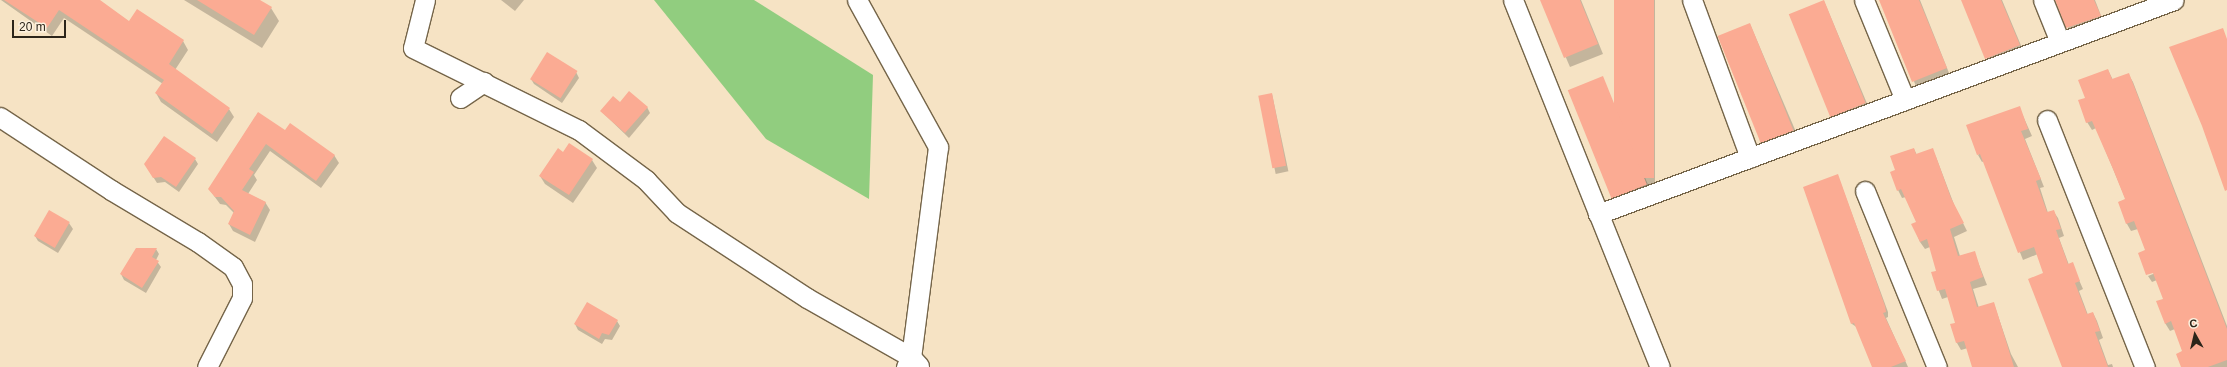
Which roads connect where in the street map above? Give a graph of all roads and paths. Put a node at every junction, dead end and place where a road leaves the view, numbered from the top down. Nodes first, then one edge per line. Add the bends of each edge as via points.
1 (425, 0) edge
2 (857, 0) edge
3 (1513, 0) edge
4 (1692, 0) edge
5 (1864, 0) edge
6 (2043, 0) edge
7 (2174, 0) edge
8 (2060, 42) junction
9 (484, 82) junction
10 (460, 98) dead end
11 (1905, 100) junction
12 (0, 118) edge
13 (2047, 120) dead end
14 (1750, 158) junction
15 (1865, 191) dead end
16 (1598, 214) junction
17 (913, 364) edge
18 (207, 367) edge
19 (1660, 367) edge
20 (1937, 367) edge
21 (2145, 367) edge

1 - 9 street via 413,48
2 - 17 street via 938,147
3 - 16 street
4 - 14 street
5 - 11 street
6 - 8 street
7 - 8 street
8 - 11 street
9 - 10 street
9 - 17 street via 579,130 646,180 677,213
11 - 14 street
12 - 18 street via 198,242 233,267 242,284 242,298
13 - 21 street
14 - 16 street
15 - 20 street
16 - 19 street

